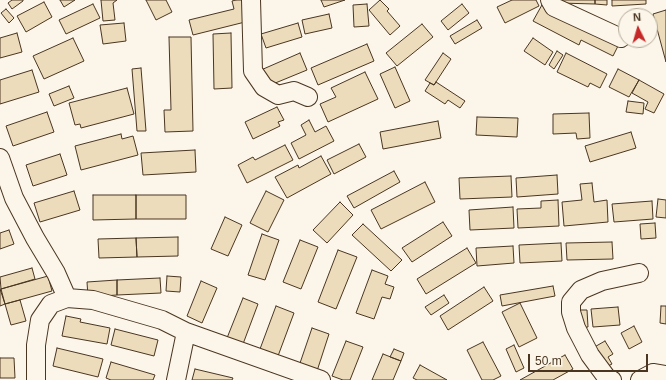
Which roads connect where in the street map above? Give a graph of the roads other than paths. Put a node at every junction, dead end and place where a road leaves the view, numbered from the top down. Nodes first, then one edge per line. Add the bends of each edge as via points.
1 (251, 0) edge
2 (550, 0) edge
3 (618, 37) edge
4 (308, 97) dead end
5 (0, 158) edge
6 (639, 272) dead end
7 (67, 298) junction
8 (186, 332) junction
9 (666, 375) edge
10 (36, 380) edge
11 (176, 380) edge
12 (321, 380) edge
13 (612, 380) edge
14 (640, 380) edge

1 - 4 street via 253,70 264,87 278,95 294,91
2 - 3 street via 554,7
5 - 7 street via 14,198
6 - 13 street via 602,281 581,290 571,302 571,312 590,355 607,378
7 - 8 street via 93,300 162,320
7 - 10 street via 51,304 40,320 36,345
8 - 11 street
8 - 12 street
9 - 14 street via 653,373

